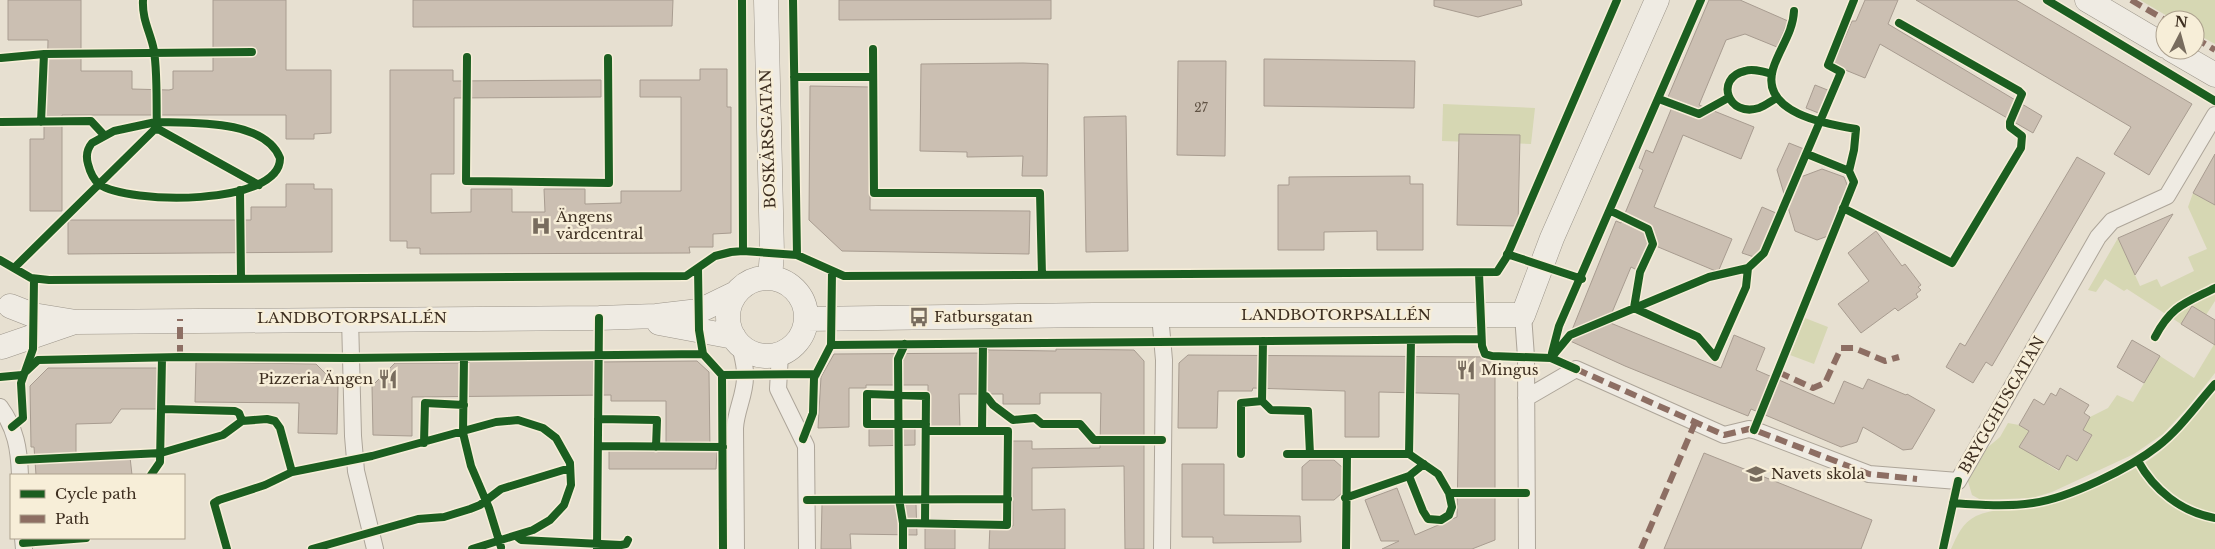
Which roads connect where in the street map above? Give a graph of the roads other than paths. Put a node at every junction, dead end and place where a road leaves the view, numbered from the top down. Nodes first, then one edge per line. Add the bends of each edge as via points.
1 (766, 0) edge
2 (1657, 0) edge
3 (2087, 0) edge
4 (2155, 40) edge
5 (2189, 60) edge
6 (2215, 75) edge
7 (2215, 115) edge
8 (770, 278) junction
9 (736, 293) junction
10 (5, 298) edge
11 (1160, 315) junction
12 (1523, 315) junction
13 (628, 317) junction
14 (350, 318) junction
15 (807, 319) junction
16 (76, 322) junction
17 (737, 341) junction
18 (1, 348) edge
19 (780, 354) junction
20 (1526, 398) junction
21 (0, 407) edge
22 (20, 474) edge
23 (375, 549) edge
24 (736, 549) edge
25 (807, 549) edge
26 (1162, 549) edge
27 (1527, 549) edge

1 - 8 street, BOSKÄRSGATAN
2 - 12 street via 1552,238
3 - 4 street
5 - 6 street
7 - 20 street, BRYGGHUSGATAN via 2167,196 2112,221 2098,238 1958,480 1869,474 1757,431 1749,429 1724,435 1576,370
8 - 9 street via 757,279
8 - 15 street via 785,282 797,291
9 - 13 street, LANDBOTORPSALLÉN via 699,311
9 - 17 street via 728,315
10 - 16 street, LANDBOTORPSALLÉN via 33,315
10 - 18 street via 13,321 10,335
11 - 12 street, LANDBOTORPSALLÉN
11 - 15 street, LANDBOTORPSALLÉN
11 - 26 street via 1164,360
12 - 20 street
13 - 14 street, LANDBOTORPSALLÉN
13 - 17 street, LANDBOTORPSALLÉN
14 - 16 street, LANDBOTORPSALLÉN
14 - 23 street via 356,471
15 - 19 street via 803,334
16 - 18 street, LANDBOTORPSALLÉN
17 - 19 street via 757,354
17 - 24 street via 746,376 735,420
19 - 25 street via 778,389 806,446
20 - 27 street
21 - 22 street via 15,431

